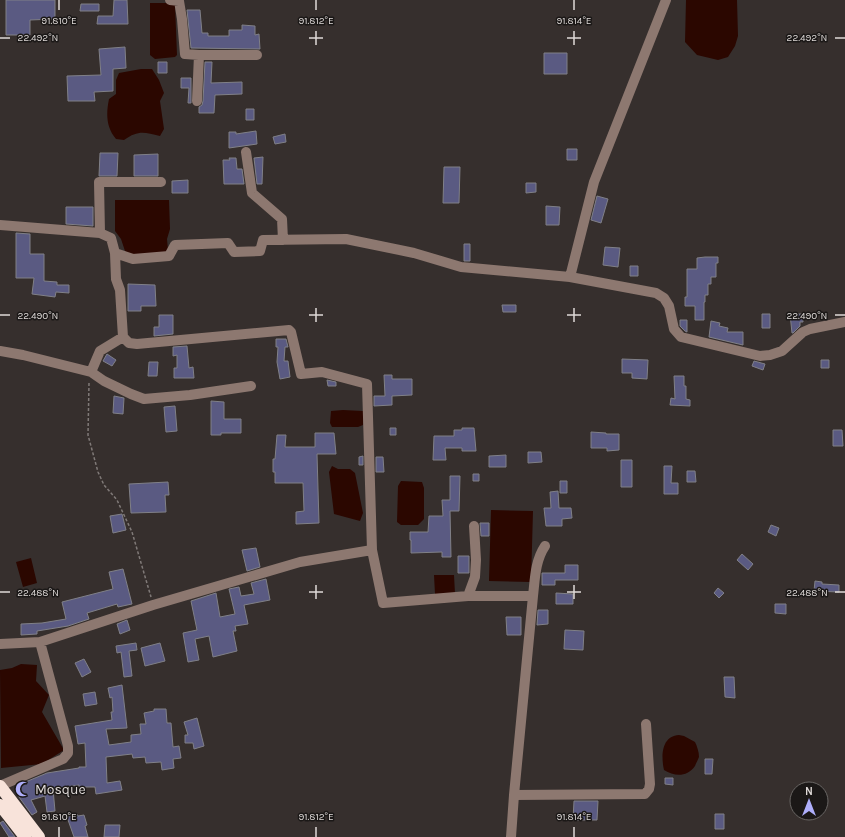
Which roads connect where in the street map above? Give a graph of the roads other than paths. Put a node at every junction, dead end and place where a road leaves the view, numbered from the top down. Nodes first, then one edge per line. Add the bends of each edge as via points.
1 (170, 0) edge
2 (666, 0) edge
3 (199, 55) junction
4 (257, 55) dead end
5 (197, 101) dead end
6 (246, 152) dead end
7 (161, 182) dead end
8 (0, 225) edge
9 (100, 233) junction
10 (283, 240) junction
11 (115, 253) junction
12 (570, 277) junction
13 (845, 322) edge
14 (123, 338) junction
15 (0, 351) edge
16 (91, 372) junction
17 (251, 386) dead end
18 (474, 526) dead end
19 (545, 546) dead end
20 (372, 550) junction
21 (468, 596) junction
22 (533, 596) junction
23 (40, 642) junction
24 (0, 644) edge
25 (646, 724) dead end
26 (0, 786) edge
27 (514, 795) junction
28 (0, 805) edge
29 (25, 837) edge
30 (39, 837) edge
31 (511, 837) edge

1 - 3 street via 179,1 185,54
2 - 12 street via 594,182
3 - 4 street
3 - 5 street
6 - 10 street via 252,193 282,220
7 - 9 street via 99,182
8 - 9 street
9 - 11 street via 111,238
10 - 11 street via 263,240 260,251 234,252 228,243 175,245 169,256 133,259
10 - 12 street via 346,239 414,253 461,267
11 - 14 street
12 - 13 street via 656,293 664,298 669,306 674,329 681,337 760,356 782,351 810,329
14 - 16 street via 100,351
14 - 20 street via 129,343 137,344 289,330 301,374 322,372 367,384
15 - 16 street
16 - 17 street via 104,381 144,399
18 - 21 street via 475,577
19 - 22 street via 540,553
20 - 21 street via 383,602
20 - 23 street via 300,562 153,605
21 - 22 street
22 - 27 street
23 - 24 street
23 - 26 street via 68,753 63,759
25 - 27 street via 650,784 645,794
26 - 30 highway
27 - 31 street
28 - 29 highway

